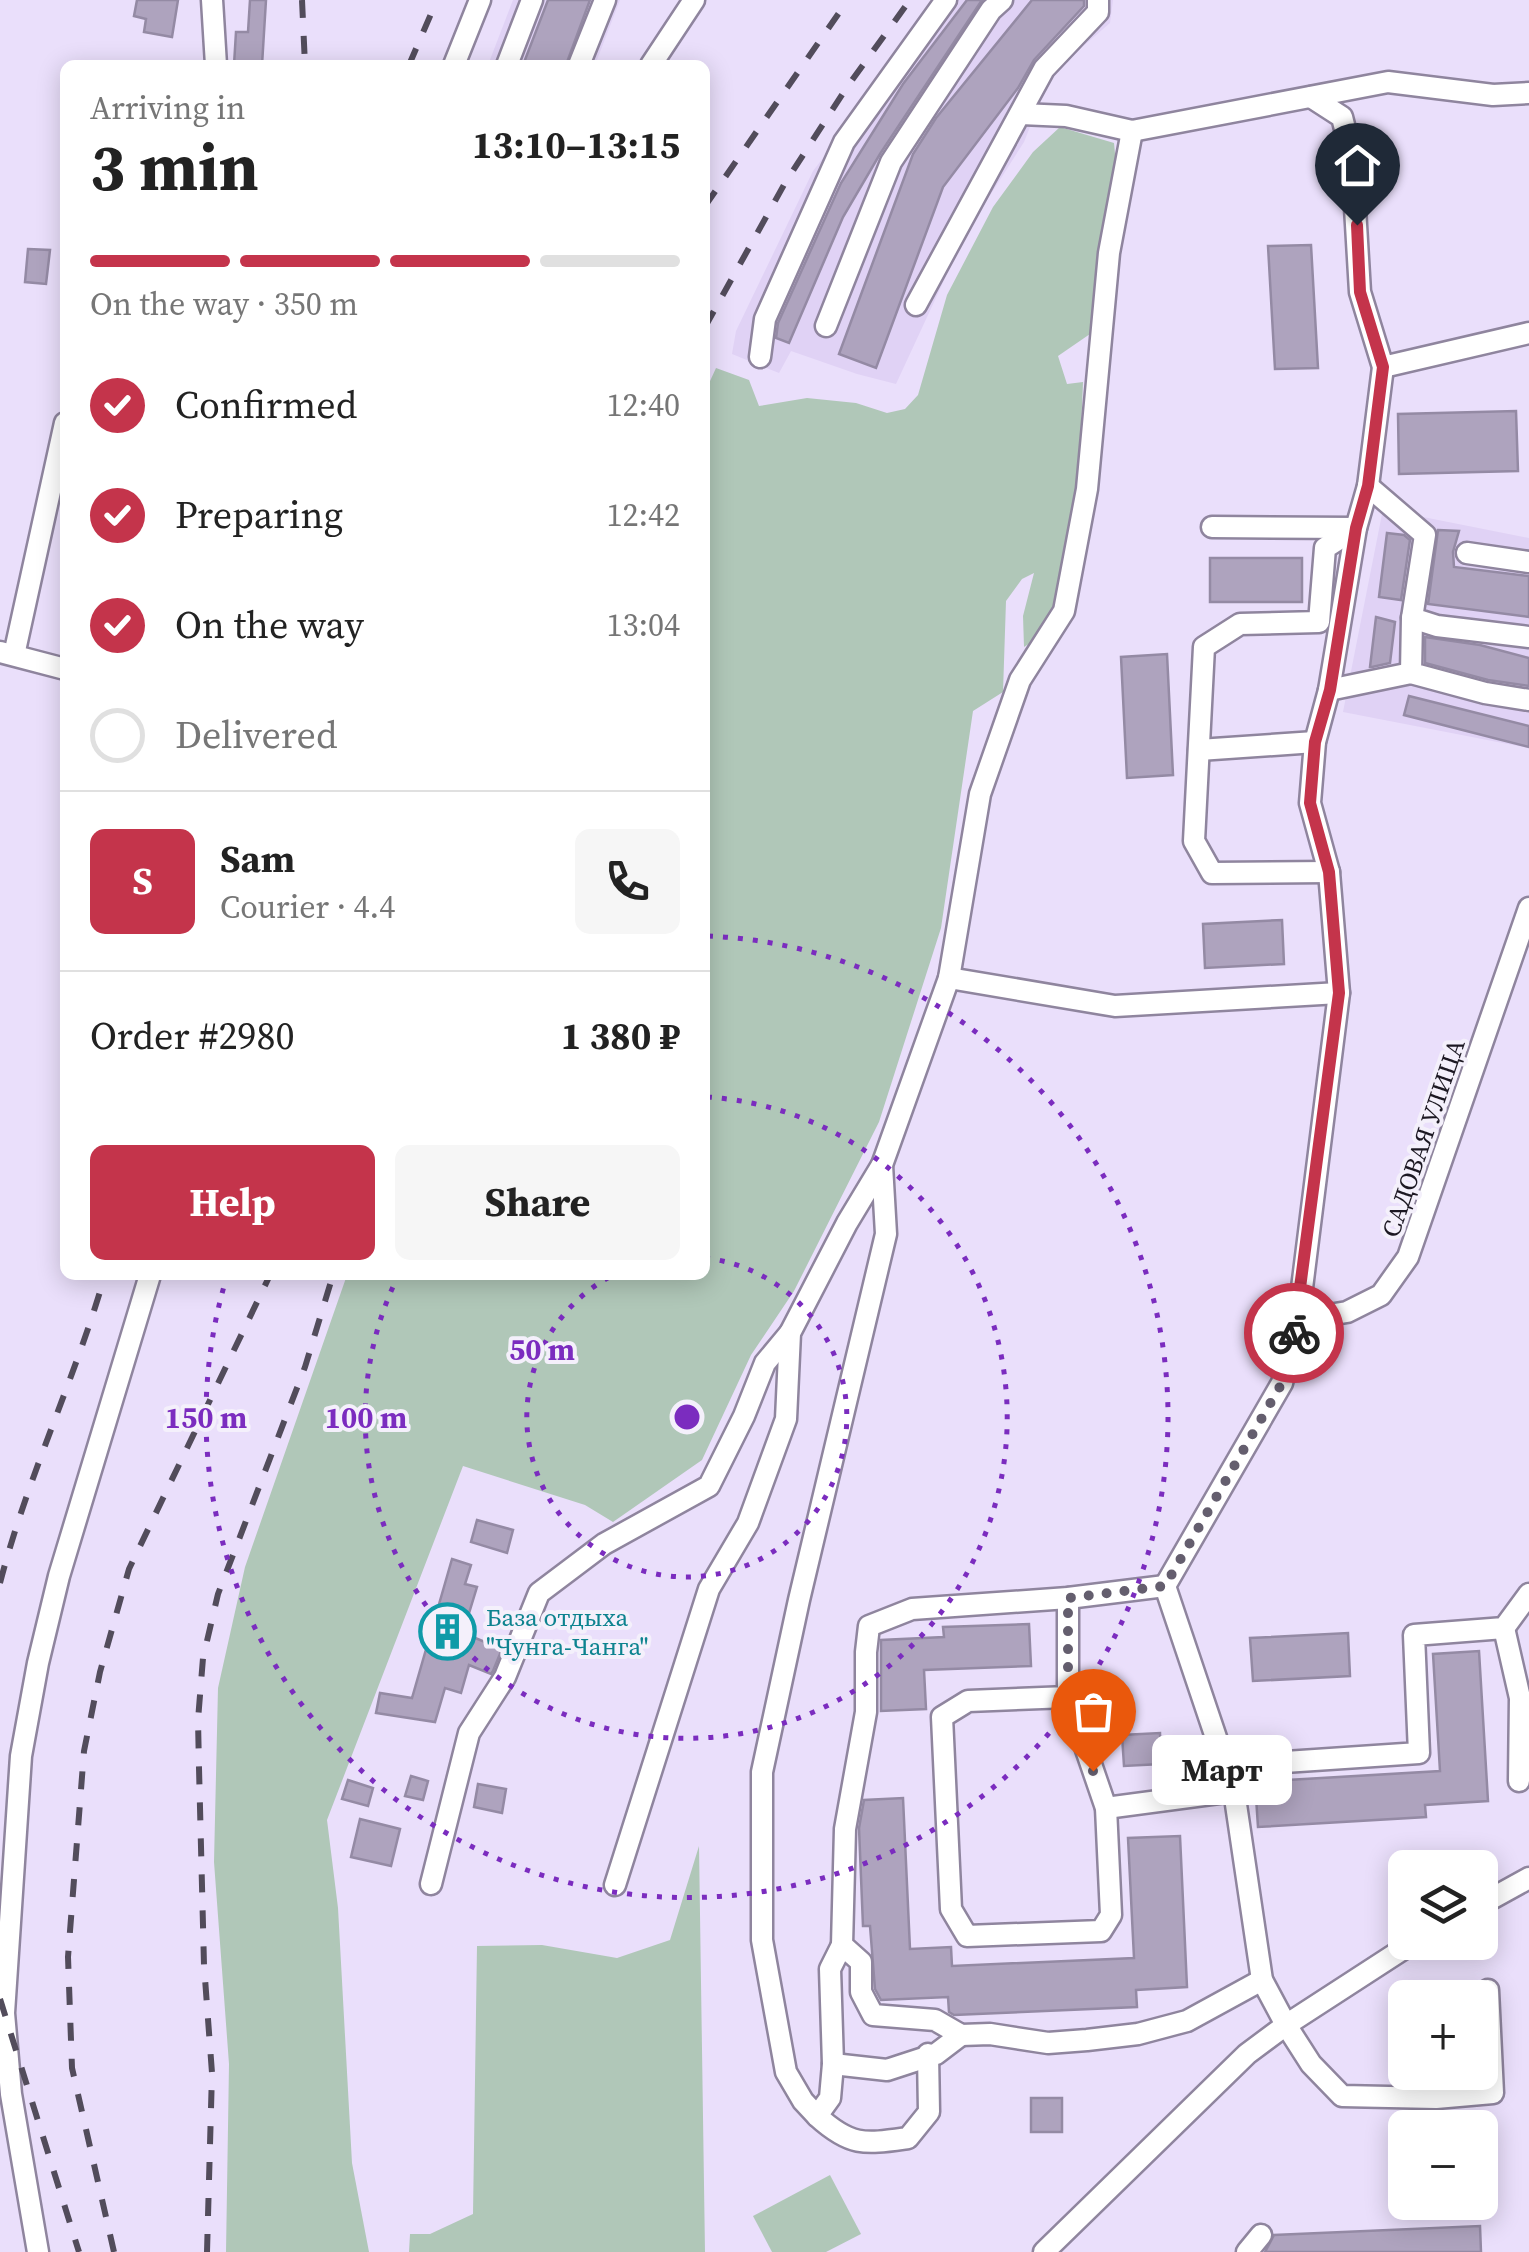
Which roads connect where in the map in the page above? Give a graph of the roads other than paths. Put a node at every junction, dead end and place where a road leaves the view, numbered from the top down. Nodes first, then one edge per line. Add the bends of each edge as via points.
1 (212, 0) edge
2 (480, 0) edge
3 (532, 0) edge
4 (605, 0) edge
5 (694, 0) edge
6 (946, 0) edge
7 (1002, 0) edge
8 (1098, 0) edge
9 (216, 60) edge
10 (456, 60) edge
11 (508, 60) edge
12 (581, 60) edge
13 (654, 60) edge
14 (1529, 92) edge
15 (1312, 97) junction
16 (1022, 114) junction
17 (1132, 131) junction
18 (916, 305) dead end
19 (826, 326) dead end
20 (1529, 334) edge
21 (760, 357) dead end
22 (1383, 367) junction
23 (60, 443) edge
24 (1368, 486) junction
25 (1212, 527) dead end
26 (1356, 528) junction
27 (1467, 554) dead end
28 (1529, 562) edge
29 (1412, 618) junction
30 (1529, 638) edge
31 (7, 654) edge
32 (60, 668) edge
33 (1411, 674) junction
34 (1330, 690) junction
35 (1529, 700) edge
36 (1315, 742) junction
37 (1199, 750) junction
38 (1329, 872) junction
39 (1529, 908) edge
40 (949, 978) junction
41 (1339, 993) junction
42 (882, 1165) junction
43 (149, 1280) edge
44 (1298, 1320) junction
45 (790, 1333) junction
46 (1165, 1586) junction
47 (1529, 1594) edge
48 (1068, 1598) junction
49 (1504, 1628) junction
50 (1068, 1697) junction
51 (1525, 1698) edge
52 (1226, 1766) junction
53 (1519, 1781) dead end
54 (1234, 1791) junction
55 (1106, 1808) junction
56 (1529, 1878) edge
57 (431, 1884) dead end
58 (615, 1885) dead end
59 (1498, 1895) edge
60 (842, 1946) junction
61 (1388, 1959) edge
62 (1262, 1980) junction
63 (1286, 2025) junction
64 (961, 2035) junction
65 (928, 2054) junction
66 (833, 2064) junction
67 (1493, 2090) edge
68 (817, 2116) junction
69 (1261, 2234) dead end
70 (38, 2252) edge
71 (1044, 2252) edge
72 (1247, 2252) edge

1 - 9 street
2 - 10 street
3 - 11 street
4 - 12 street
5 - 13 street
6 - 21 street via 844,142 766,318
7 - 19 street via 891,162
8 - 16 street via 1098,12 1044,69
14 - 15 street via 1493,95 1388,82
15 - 17 street
15 - 22 street via 1342,117 1352,157 1360,292
16 - 17 street
16 - 18 street
17 - 40 street via 1109,253 1087,489 1064,611 1020,680 980,794
20 - 22 street
22 - 24 street
23 - 31 street
24 - 26 street
24 - 29 street via 1425,535
25 - 26 street
26 - 34 street
26 - 37 street via 1325,548 1319,622 1240,624 1204,647
27 - 28 street
29 - 30 street
29 - 33 street
31 - 32 street
33 - 34 street
33 - 35 street
34 - 36 street
36 - 37 street
36 - 38 street via 1310,803
37 - 38 street via 1194,840 1212,873
38 - 41 street
39 - 44 street, САДОВАЯ УЛИЦА via 1408,1257 1381,1295 1347,1312
40 - 41 street via 1115,1006
40 - 42 street
41 - 44 street
42 - 45 street
42 - 68 street via 886,1234 762,1772 762,1940 786,2072
43 - 70 street via 56,1591 22,1756 4,2013 13,2112
44 - 46 street via 1282,1383
45 - 57 street via 765,1363 709,1486 604,1544 539,1592 505,1677 469,1733
45 - 58 street via 786,1419 748,1524 708,1589
46 - 48 street
46 - 52 street
47 - 49 street
48 - 50 street
48 - 60 street via 912,1608 870,1626 866,1712 844,1829
49 - 51 street
49 - 52 street via 1414,1635 1419,1753
50 - 55 street
50 - 55 street via 968,1701 942,1716 951,1909 968,1936 1100,1931 1111,1915
51 - 53 street
52 - 54 street
54 - 55 street
54 - 62 street
56 - 59 street
60 - 64 street via 861,1962 861,1992 873,2014 935,2020
60 - 66 street via 830,1969
61 - 63 street
62 - 63 street
62 - 64 street via 1187,2022 1138,2034 1048,2043
63 - 67 street via 1342,2096 1436,2098
63 - 71 street
64 - 65 street
65 - 66 street via 886,2070
65 - 68 street via 929,2112 908,2138 862,2145
66 - 68 street via 830,2098
69 - 72 street

